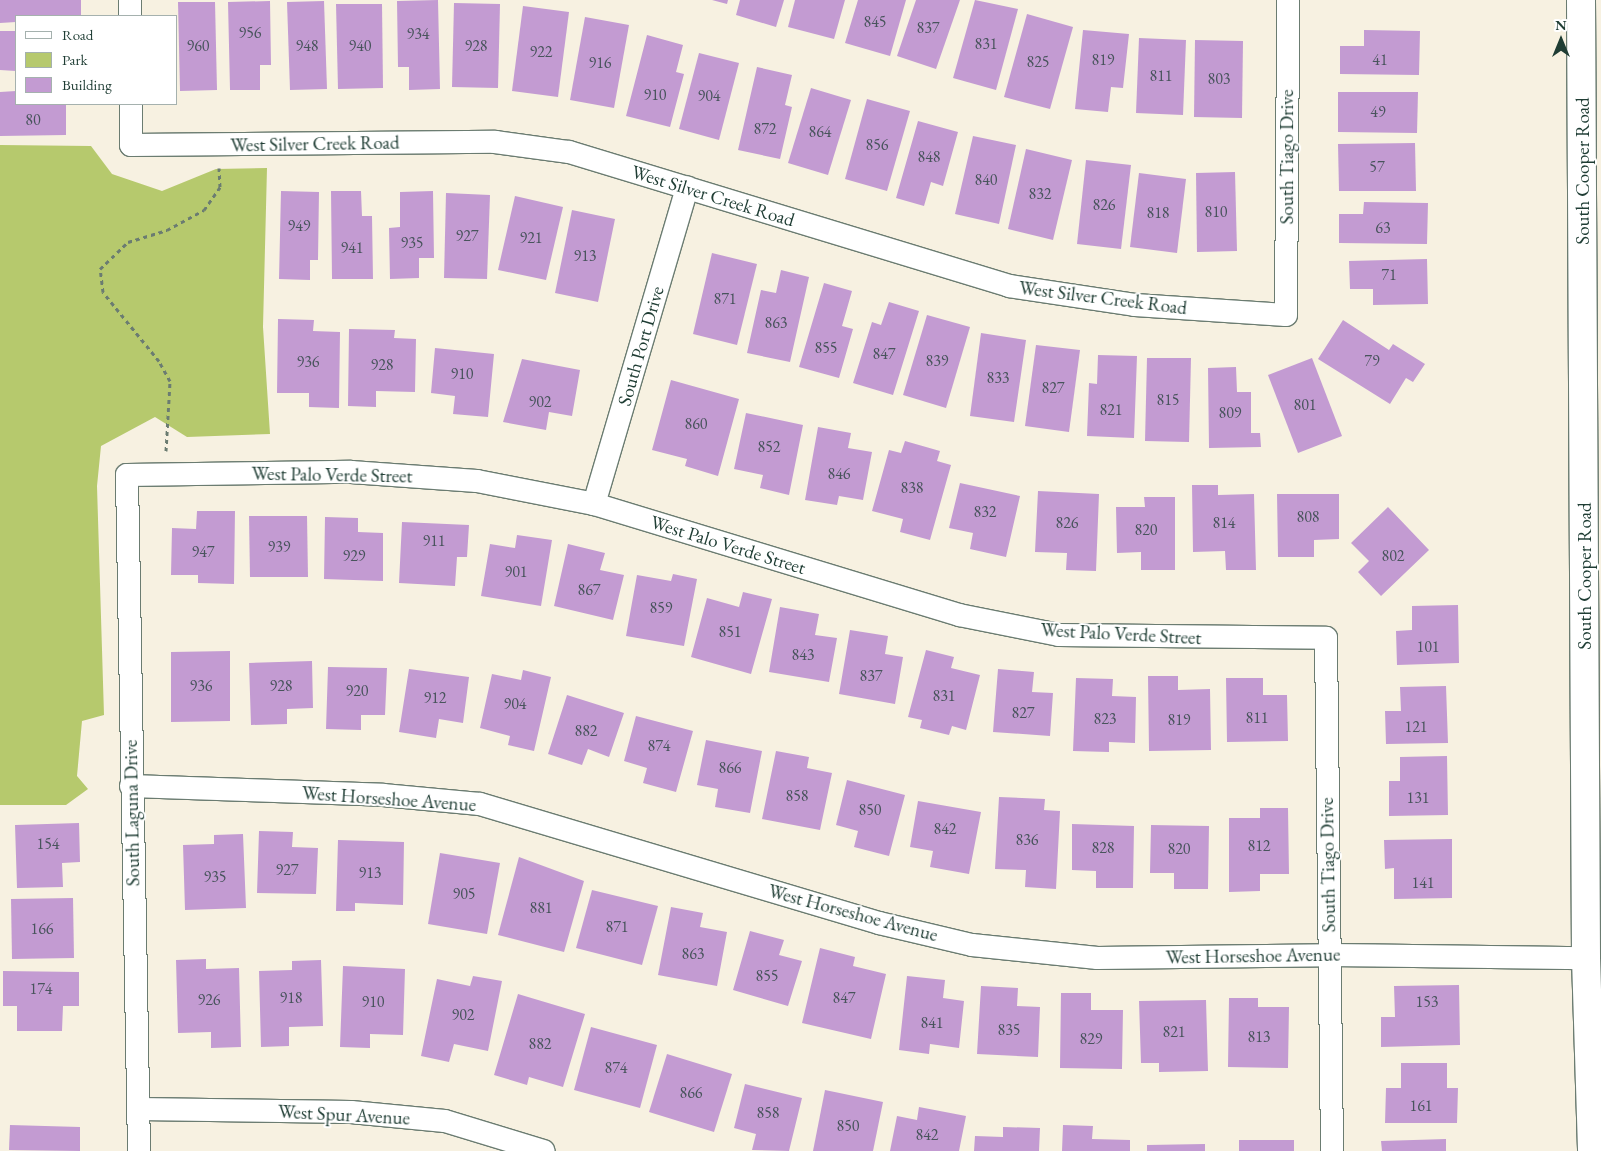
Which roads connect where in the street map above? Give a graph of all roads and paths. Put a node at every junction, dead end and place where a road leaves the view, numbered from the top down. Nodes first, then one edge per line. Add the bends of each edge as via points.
1 (130, 0) edge
2 (1288, 0) edge
3 (1581, 0) edge
4 (130, 15) edge
5 (131, 105) edge
6 (219, 145) junction
7 (686, 188) junction
8 (1286, 315) joint
9 (165, 474) junction
10 (126, 475) joint
11 (594, 504) junction
12 (1593, 513) edge
13 (1326, 638) joint
14 (131, 786) junction
15 (1329, 955) junction
16 (1586, 958) junction
17 (139, 1109) junction
18 (139, 1151) edge
19 (544, 1151) edge
20 (1332, 1151) edge
21 (1592, 1151) edge

1 - 4 street
2 - 8 street, South Tiago Drive
3 - 12 main road, South Cooper Road
5 - 6 street, West Silver Creek Road via 131,145
6 - 7 street, West Silver Creek Road via 495,142 568,152
6 - 9 path via 220,187 204,210 167,230 128,242 100,269 103,292 155,354 170,381
7 - 8 street, West Silver Creek Road via 1009,286 1134,305
7 - 11 street, South Port Drive
9 - 10 street, West Palo Verde Street
9 - 11 street, West Palo Verde Street via 351,472 477,481
10 - 14 street, South Laguna Drive
11 - 13 street, West Palo Verde Street via 959,616 1059,635
12 - 16 main road, South Cooper Road
13 - 15 street, South Tiago Drive
14 - 15 street, West Horseshoe Avenue via 384,795 480,804 879,923 972,945 1098,958
14 - 17 street, South Laguna Drive
15 - 16 street, West Horseshoe Avenue
15 - 20 street, South Tiago Drive
16 - 21 main road, South Cooper Road
17 - 18 street, South Laguna Drive
17 - 19 street, West Spur Avenue via 351,1112 444,1121

